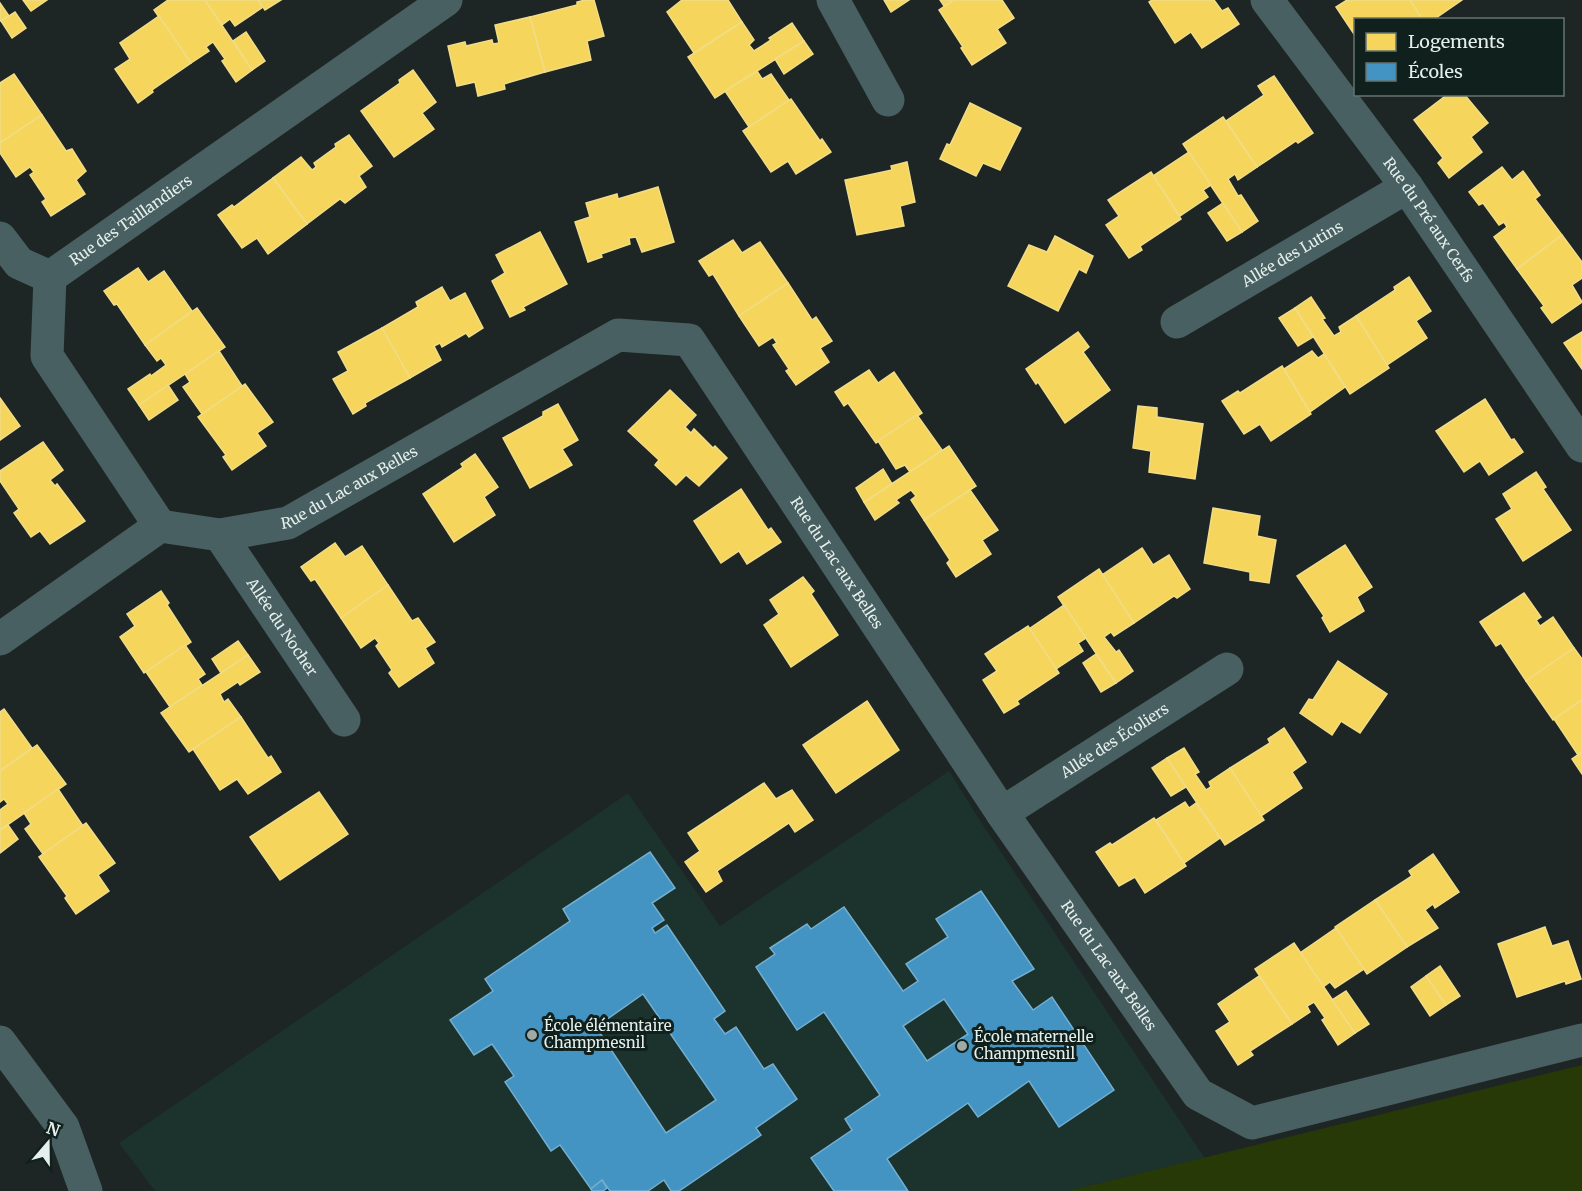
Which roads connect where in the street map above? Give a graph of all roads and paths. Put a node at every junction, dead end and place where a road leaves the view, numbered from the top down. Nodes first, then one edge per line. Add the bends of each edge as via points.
1 (446, 0) edge
2 (833, 0) edge
3 (1267, 0) edge
4 (888, 100) dead end
5 (1407, 187) junction
6 (0, 238) edge
7 (50, 277) junction
8 (1177, 322) dead end
9 (1582, 446) edge
10 (160, 526) junction
11 (220, 535) junction
12 (0, 639) edge
13 (1227, 669) dead end
14 (344, 720) dead end
15 (1002, 813) junction
16 (1582, 1040) edge
17 (0, 1042) edge
18 (86, 1191) edge

1 - 7 street, Rue des Taillandiers
2 - 4 street
3 - 5 street, Rue du Pré aux Cerfs
5 - 8 street, Allée des Lutins
5 - 9 street, Rue du Pré aux Cerfs
6 - 7 street via 19,263
7 - 10 street via 47,356
10 - 11 street, Rue du Lac aux Belles
10 - 12 street
11 - 14 street, Allée du Nocher
11 - 15 street, Rue du Lac aux Belles via 288,523 618,335 688,340
13 - 15 street, Allée des Écoliers
15 - 16 street, Rue du Lac aux Belles via 1198,1094 1252,1123
17 - 18 street via 63,1127

